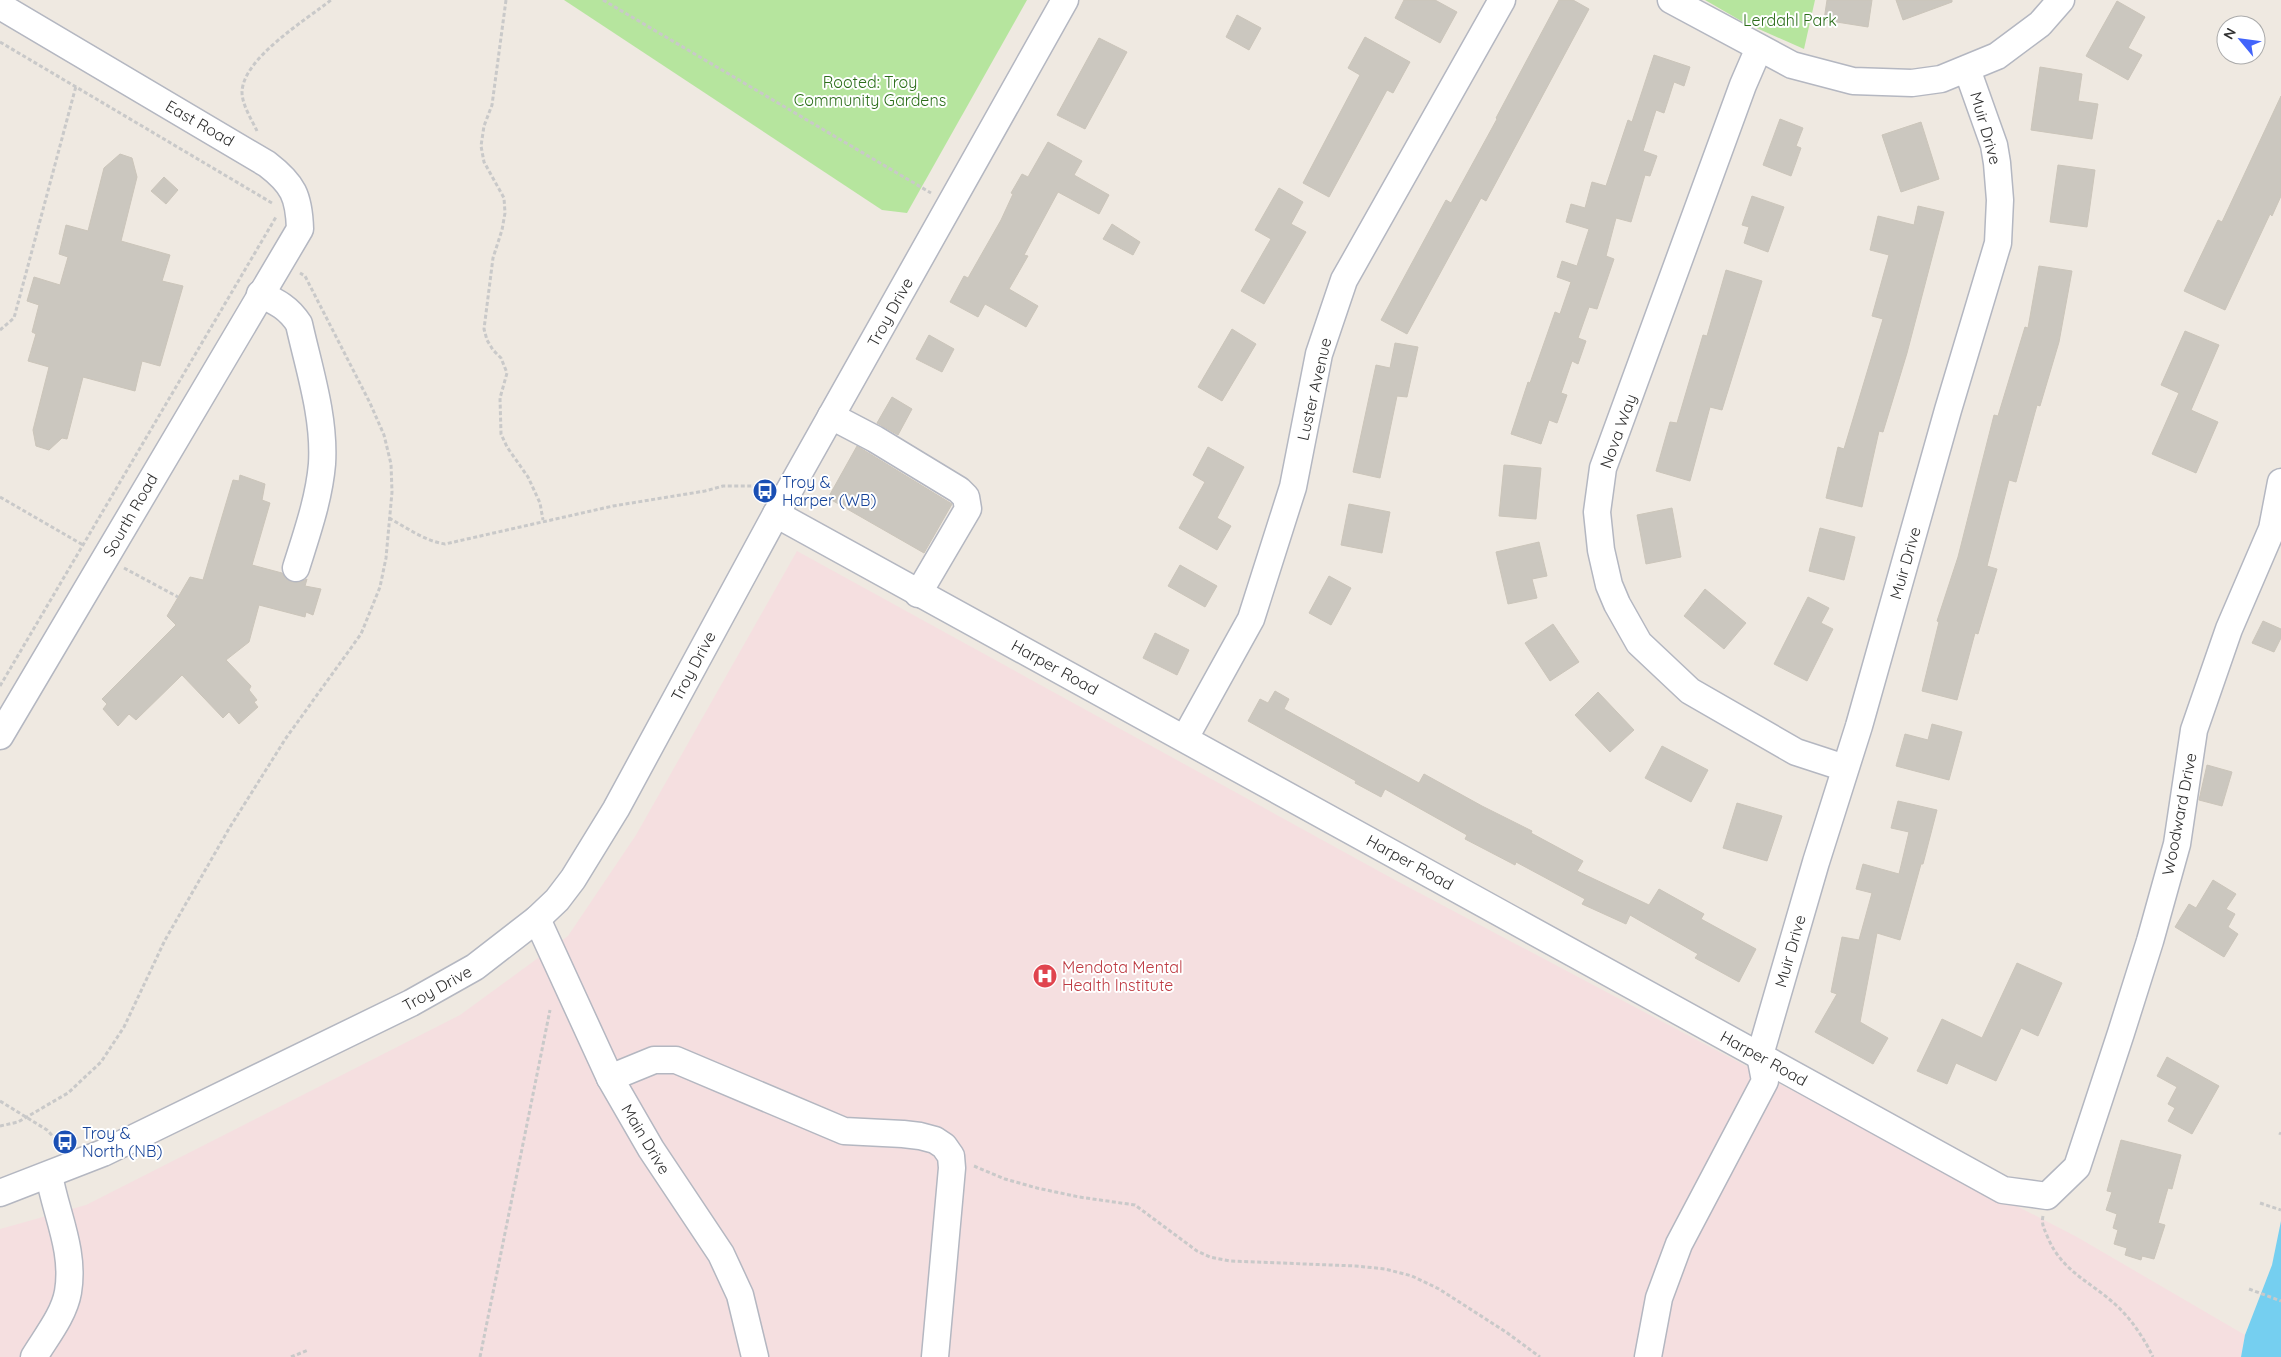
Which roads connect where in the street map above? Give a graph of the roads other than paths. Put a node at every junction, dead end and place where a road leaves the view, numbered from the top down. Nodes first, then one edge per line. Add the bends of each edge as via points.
1 (1065, 0) edge
2 (1502, 0) edge
3 (1671, 0) edge
4 (2062, 0) edge
5 (0, 6) edge
6 (1759, 48) junction
7 (1967, 68) junction
8 (260, 294) junction
9 (830, 416) junction
10 (2281, 482) edge
11 (776, 514) junction
12 (296, 568) dead end
13 (918, 594) junction
14 (0, 736) edge
15 (1185, 738) junction
16 (1845, 768) junction
17 (537, 919) junction
18 (1760, 1055) junction
19 (610, 1078) junction
20 (60, 1170) junction
21 (0, 1194) edge
22 (2047, 1196) joint
23 (34, 1357) edge
24 (755, 1357) edge
25 (935, 1357) edge
26 (1648, 1357) edge

1 - 9 street, Troy Drive
2 - 15 street, Luster Avenue via 1344,280 1319,354 1293,487 1251,619
3 - 6 street
4 - 7 street via 2040,24 1997,56
5 - 8 street, East Road via 250,152 289,183 299,210 300,229
6 - 7 street via 1792,65 1853,81 1912,83 1941,79
6 - 16 street, Nova Way via 1603,468 1598,512 1600,550 1609,585 1639,643 1690,691 1796,752
7 - 16 street, Muir Drive via 1998,163 1998,244
8 - 12 street via 283,305 299,324 319,416 322,463 318,490
8 - 14 street, Sourth Road
9 - 11 street, Troy Drive
9 - 13 street via 883,444 966,497 968,508
10 - 22 street, Woodward Drive via 2272,530 2229,629 2194,730 2177,844 2121,1033 2077,1167
11 - 13 street, Harper Road
11 - 17 street, Troy Drive via 616,809 573,879
13 - 15 street, Harper Road
15 - 18 street, Harper Road
16 - 18 street, Muir Drive
17 - 19 street, Main Drive
17 - 20 street, Troy Drive via 475,967 411,1003 130,1140
18 - 22 street, Harper Road via 2002,1190
18 - 26 street via 1765,1082 1679,1244 1659,1298
19 - 24 street, Main Drive via 650,1149 721,1254 740,1295
19 - 25 street via 654,1060 676,1060 844,1131 920,1136 944,1146 952,1168
20 - 21 street, Troy Drive
20 - 23 street via 68,1293 60,1314

